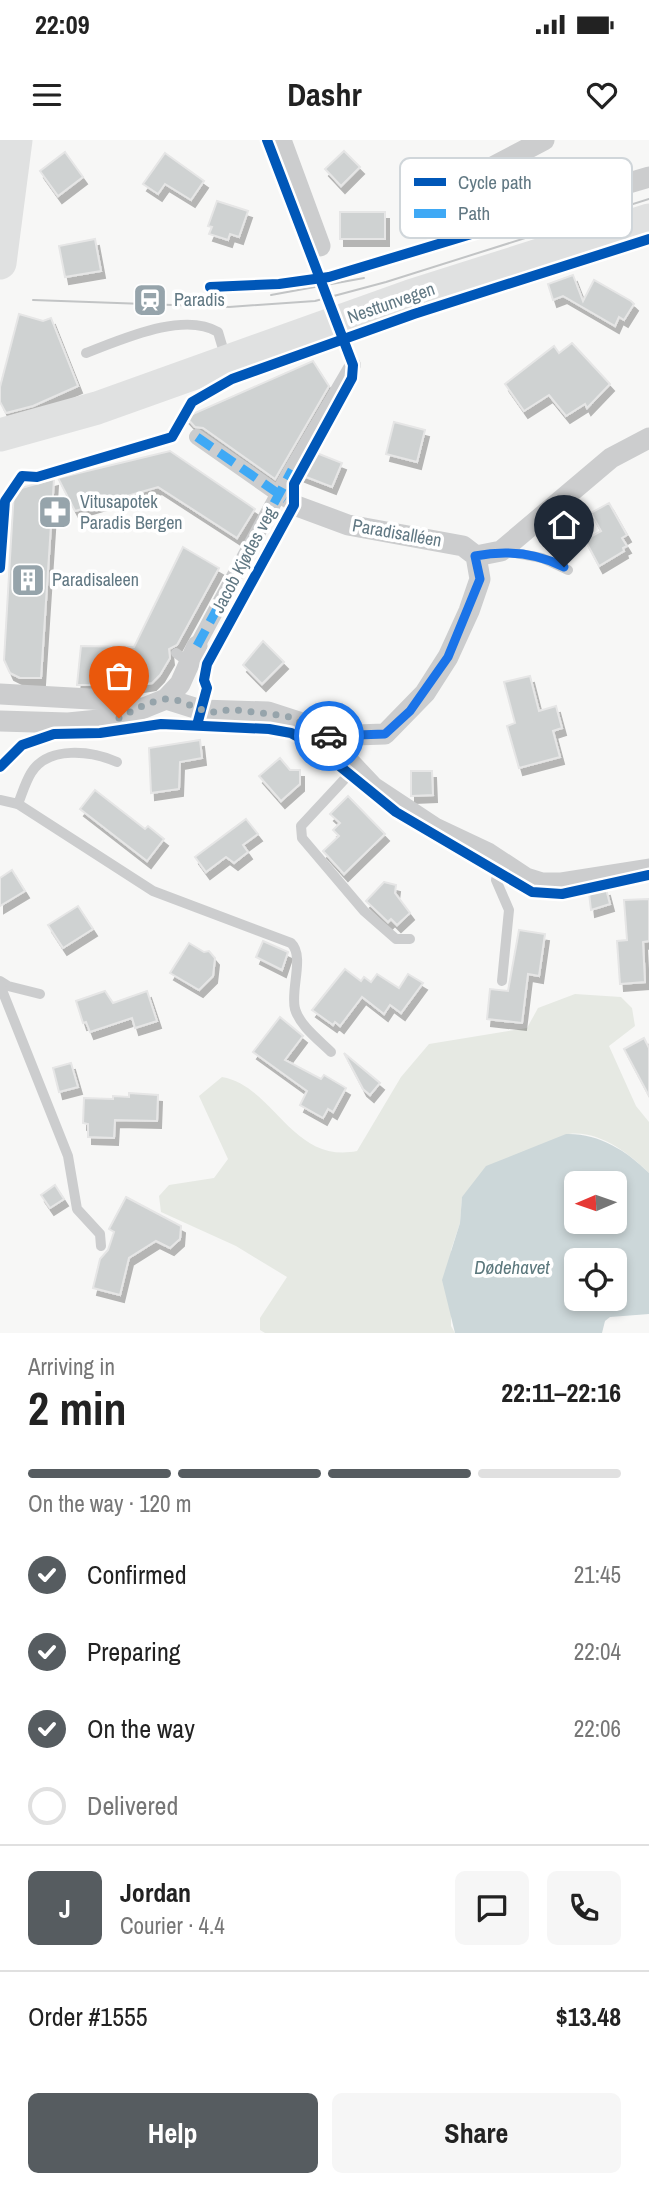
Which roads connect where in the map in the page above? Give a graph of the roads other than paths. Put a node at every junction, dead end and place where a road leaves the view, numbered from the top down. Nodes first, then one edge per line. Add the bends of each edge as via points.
1 (16, 140) edge
2 (281, 140) edge
3 (544, 140) edge
4 (510, 158) edge
5 (649, 177) edge
6 (632, 182) edge
7 (649, 220) edge
8 (632, 225) edge
9 (590, 238) edge
10 (320, 246) dead end
11 (0, 263) edge
12 (86, 353) dead end
13 (226, 361) junction
14 (354, 365) dead end
15 (97, 408) junction
16 (0, 435) edge
17 (197, 437) dead end
18 (649, 438) edge
19 (0, 459) edge
20 (287, 499) junction
21 (501, 551) junction
22 (475, 556) junction
23 (568, 570) dead end
24 (187, 654) joint
25 (173, 691) junction
26 (0, 694) edge
27 (138, 708) junction
28 (0, 721) edge
29 (325, 736) junction
30 (117, 762) dead end
31 (354, 769) junction
32 (0, 800) edge
33 (18, 804) junction
34 (501, 862) junction
35 (649, 869) edge
36 (411, 939) dead end
37 (502, 981) dead end
38 (0, 983) edge
39 (40, 994) dead end
40 (331, 1052) dead end
41 (101, 1246) dead end

1 - 11 main road
2 - 10 street
3 - 4 street
5 - 6 street
7 - 8 main road, Nesttunvegen
9 - 13 main road, Nesttunvegen
12 - 13 lane via 163,327 202,326 218,332
13 - 15 main road, Nesttunvegen
14 - 20 street, Jacob Kjødes veg
15 - 16 main road, Nesttunvegen
15 - 19 main road, Nesttunvegen via 74,425
17 - 20 street, Paradisalléen
18 - 21 street via 611,458
20 - 22 street, Paradisalléen via 373,531 450,542
20 - 24 street, Jacob Kjødes veg
21 - 22 street
21 - 23 lane via 540,557
22 - 29 street via 480,579 469,611 448,657 410,711 385,734
24 - 25 street, Jacob Kjødes veg
25 - 27 street
25 - 29 street via 222,702 229,709 287,716
26 - 27 street via 126,701
27 - 28 street via 119,718 95,722
29 - 31 street
30 - 33 lane via 90,753 46,759 31,773
31 - 34 street via 406,809
31 - 36 lane via 301,826 302,838 364,911 396,939
32 - 33 lane
33 - 40 lane via 153,891 291,943 297,954 295,1010
34 - 35 street via 542,883
34 - 37 lane via 496,880 509,910
38 - 39 lane
38 - 41 lane via 68,1156 77,1209 100,1234

